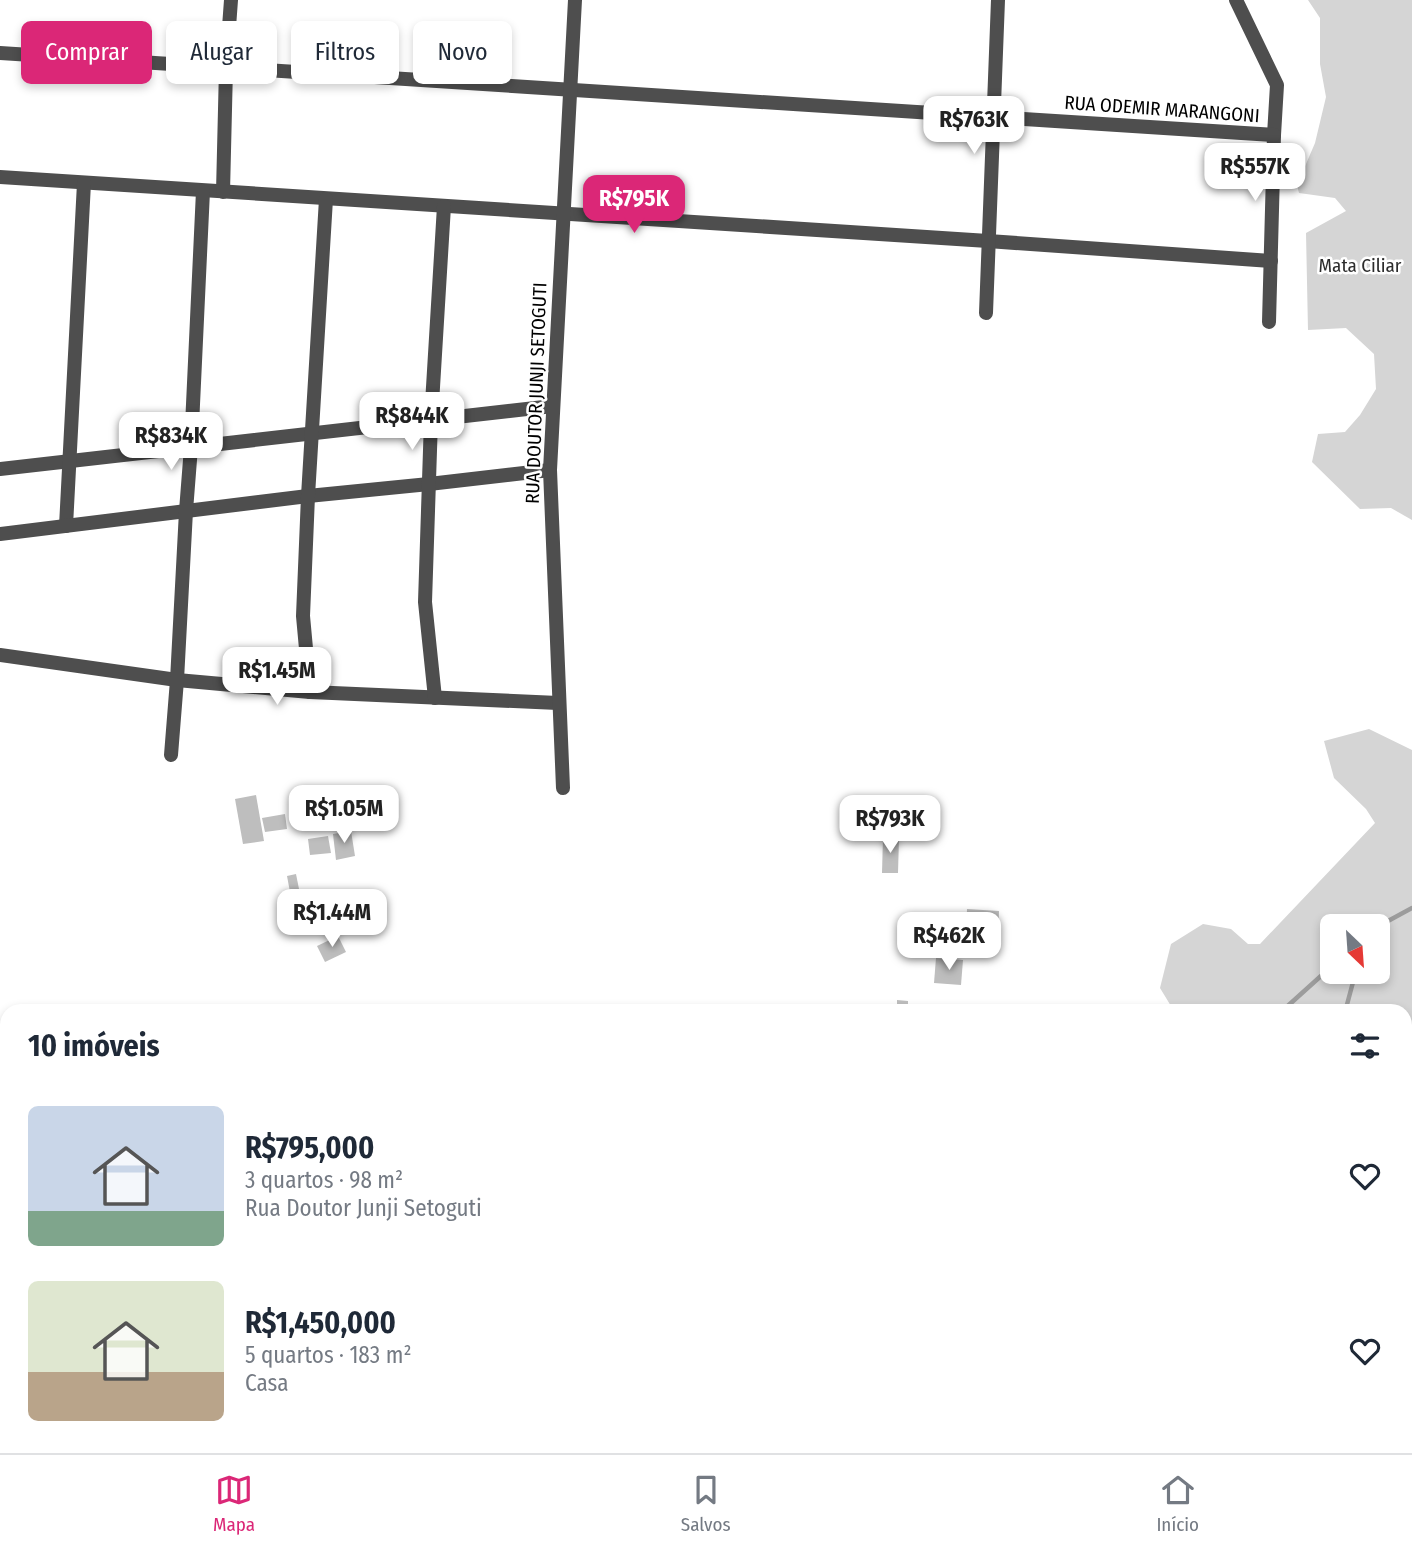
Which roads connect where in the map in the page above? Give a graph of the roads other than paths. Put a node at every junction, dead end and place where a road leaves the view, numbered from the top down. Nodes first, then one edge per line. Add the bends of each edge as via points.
1 (231, 0) edge
2 (575, 0) edge
3 (998, 0) edge
4 (1236, 0) edge
5 (229, 21) edge
6 (0, 53) edge
7 (166, 64) edge
8 (277, 71) edge
9 (226, 84) edge
10 (569, 90) junction
11 (992, 117) junction
12 (1274, 135) junction
13 (0, 177) edge
14 (84, 183) junction
15 (203, 191) junction
16 (223, 192) junction
17 (326, 199) junction
18 (444, 206) junction
19 (563, 213) junction
20 (988, 241) junction
21 (1271, 261) junction
22 (986, 313) dead end
23 (1269, 322) dead end
24 (553, 406) junction
25 (431, 420) junction
26 (313, 433) junction
27 (191, 447) junction
28 (69, 461) junction
29 (0, 469) edge
30 (550, 470) junction
31 (429, 484) junction
32 (308, 496) junction
33 (186, 511) junction
34 (66, 526) junction
35 (0, 534) edge
36 (0, 654) edge
37 (177, 680) junction
38 (310, 692) junction
39 (435, 698) junction
40 (558, 703) junction
41 (171, 755) dead end
42 (563, 788) dead end

1 - 5 street
2 - 10 street, RUA DOUTOR JUNJI SETOGUTI
3 - 11 street
4 - 12 street via 1277,86
6 - 7 street, RUA ODEMIR MARANGONI
8 - 10 street, RUA ODEMIR MARANGONI
9 - 16 street
10 - 11 street, RUA ODEMIR MARANGONI
10 - 19 street, RUA DOUTOR JUNJI SETOGUTI
11 - 12 street, RUA ODEMIR MARANGONI
11 - 20 street
12 - 21 street
13 - 14 street
14 - 15 street
14 - 28 street
15 - 16 street
15 - 27 street
16 - 17 street
17 - 18 street
17 - 26 street
18 - 19 street
18 - 25 street
19 - 20 street
19 - 24 street, RUA DOUTOR JUNJI SETOGUTI
20 - 21 street
20 - 22 street
21 - 23 street
24 - 25 street
24 - 30 street, RUA DOUTOR JUNJI SETOGUTI
25 - 26 street
25 - 31 street
26 - 27 street
26 - 32 street
27 - 28 street
27 - 33 street
28 - 29 street
28 - 34 street
30 - 31 street
30 - 40 street, RUA DOUTOR JUNJI SETOGUTI
31 - 32 street
31 - 39 street via 425,602
32 - 33 street
32 - 38 street via 303,616
33 - 34 street
33 - 37 street
34 - 35 street
36 - 37 street
37 - 38 street
37 - 41 street
38 - 39 street
39 - 40 street
40 - 42 street, RUA DOUTOR JUNJI SETOGUTI

